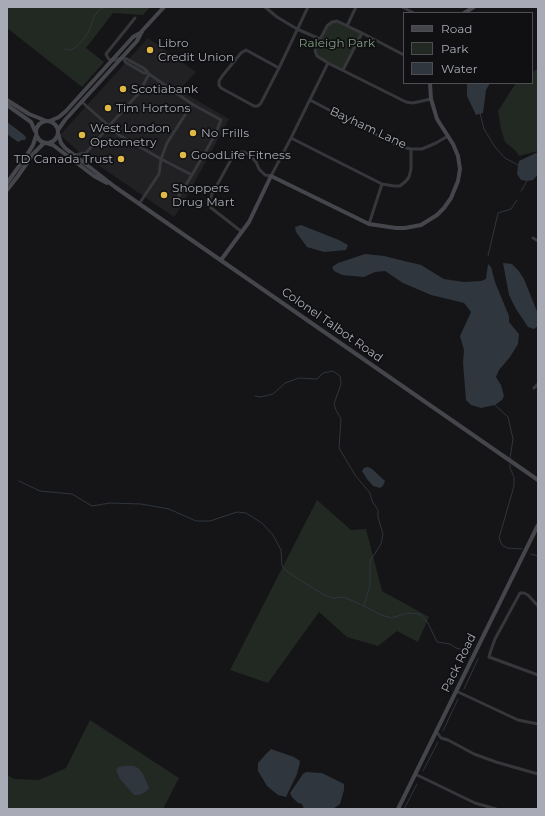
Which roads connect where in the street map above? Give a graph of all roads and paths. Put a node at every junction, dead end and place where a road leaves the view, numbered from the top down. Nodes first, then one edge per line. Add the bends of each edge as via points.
1 (164, 7) edge
2 (265, 7) edge
3 (308, 7) edge
4 (356, 7) edge
5 (402, 7) edge
6 (412, 12) edge
7 (136, 18) dead end
8 (347, 26) junction
9 (297, 28) junction
10 (142, 32) junction
11 (362, 33) junction
12 (320, 39) junction
13 (403, 54) edge
14 (123, 58) junction
15 (111, 61) junction
16 (328, 63) junction
17 (279, 68) junction
18 (343, 70) junction
19 (149, 73) junction
20 (430, 84) edge
21 (431, 99) junction
22 (7, 100) edge
23 (310, 100) junction
24 (82, 102) junction
25 (192, 104) junction
26 (7, 105) edge
27 (47, 121) junction
28 (109, 126) junction
29 (58, 132) junction
30 (36, 133) junction
31 (448, 136) junction
32 (291, 138) junction
33 (45, 143) junction
34 (411, 149) junction
35 (86, 154) junction
36 (74, 155) junction
37 (161, 159) junction
38 (82, 162) junction
39 (192, 175) junction
40 (271, 176) junction
41 (7, 183) edge
42 (382, 184) junction
43 (114, 187) junction
44 (7, 190) edge
45 (178, 197) dead end
46 (139, 204) junction
47 (368, 224) junction
48 (242, 232) junction
49 (534, 238) dead end
50 (538, 241) edge
51 (221, 260) junction
52 (538, 384) edge
53 (534, 388) dead end
54 (538, 480) edge
55 (538, 525) edge
56 (538, 606) edge
57 (538, 675) edge
58 (456, 691) junction
59 (538, 724) edge
60 (436, 731) junction
61 (415, 774) junction
62 (538, 774) edge
63 (398, 809) edge
64 (496, 809) edge

1 - 10 main road
2 - 9 street
3 - 9 street
4 - 8 street
5 - 6 street
7 - 15 street via 106,54
8 - 11 street
8 - 12 street via 332,22
9 - 12 street
9 - 17 street
10 - 14 main road
10 - 15 main road via 133,37
11 - 13 street
11 - 18 street
12 - 16 street via 315,51
14 - 15 street
14 - 19 street via 125,62 144,73
14 - 24 main road
15 - 27 main road via 66,111 59,117
16 - 18 street
16 - 23 street
17 - 17 street via 258,106 219,85 223,75 246,50
18 - 21 street via 406,102
19 - 25 street
19 - 28 street via 139,93
20 - 21 main road
21 - 31 main road via 437,119
22 - 27 main road via 28,114
23 - 32 street
23 - 34 street, Bayham Lane via 398,146
24 - 28 street
24 - 29 main road via 65,120
25 - 37 street via 170,138
25 - 39 street via 221,120
26 - 30 main road via 31,122
27 - 29 main road via 55,124
27 - 30 main road via 39,124
28 - 35 street
28 - 37 street via 119,135
29 - 33 main road via 55,140
29 - 36 main road, Colonel Talbot Road via 61,143
30 - 33 main road via 40,141
30 - 41 main road via 33,145
31 - 34 street, Bayham Lane via 422,149
31 - 47 main road via 458,156 460,169 455,190 444,208 420,225 396,228
32 - 40 street
32 - 42 street
33 - 43 main road, Colonel Talbot Road via 53,145 94,176
33 - 44 main road via 33,154
34 - 42 street via 411,169 406,181 400,186
35 - 36 street
35 - 38 street
36 - 38 main road, Colonel Talbot Road
37 - 39 street
37 - 46 street via 159,174
38 - 43 main road, Colonel Talbot Road
39 - 45 street
40 - 47 main road
40 - 48 main road
40 - 48 street via 265,175 259,169 250,155 240,152 232,158 212,194 210,207
42 - 47 street
43 - 46 main road, Colonel Talbot Road
46 - 51 main road, Colonel Talbot Road
48 - 51 main road
49 - 50 street
51 - 54 main road, Colonel Talbot Road
52 - 53 street
55 - 58 main road, Pack Road
56 - 57 street via 528,595 520,593 495,640 489,657
58 - 59 street via 518,720
58 - 60 main road, Pack Road
60 - 61 main road, Pack Road
60 - 62 street via 441,738 474,754
61 - 63 main road, Pack Road
61 - 64 street via 476,803

